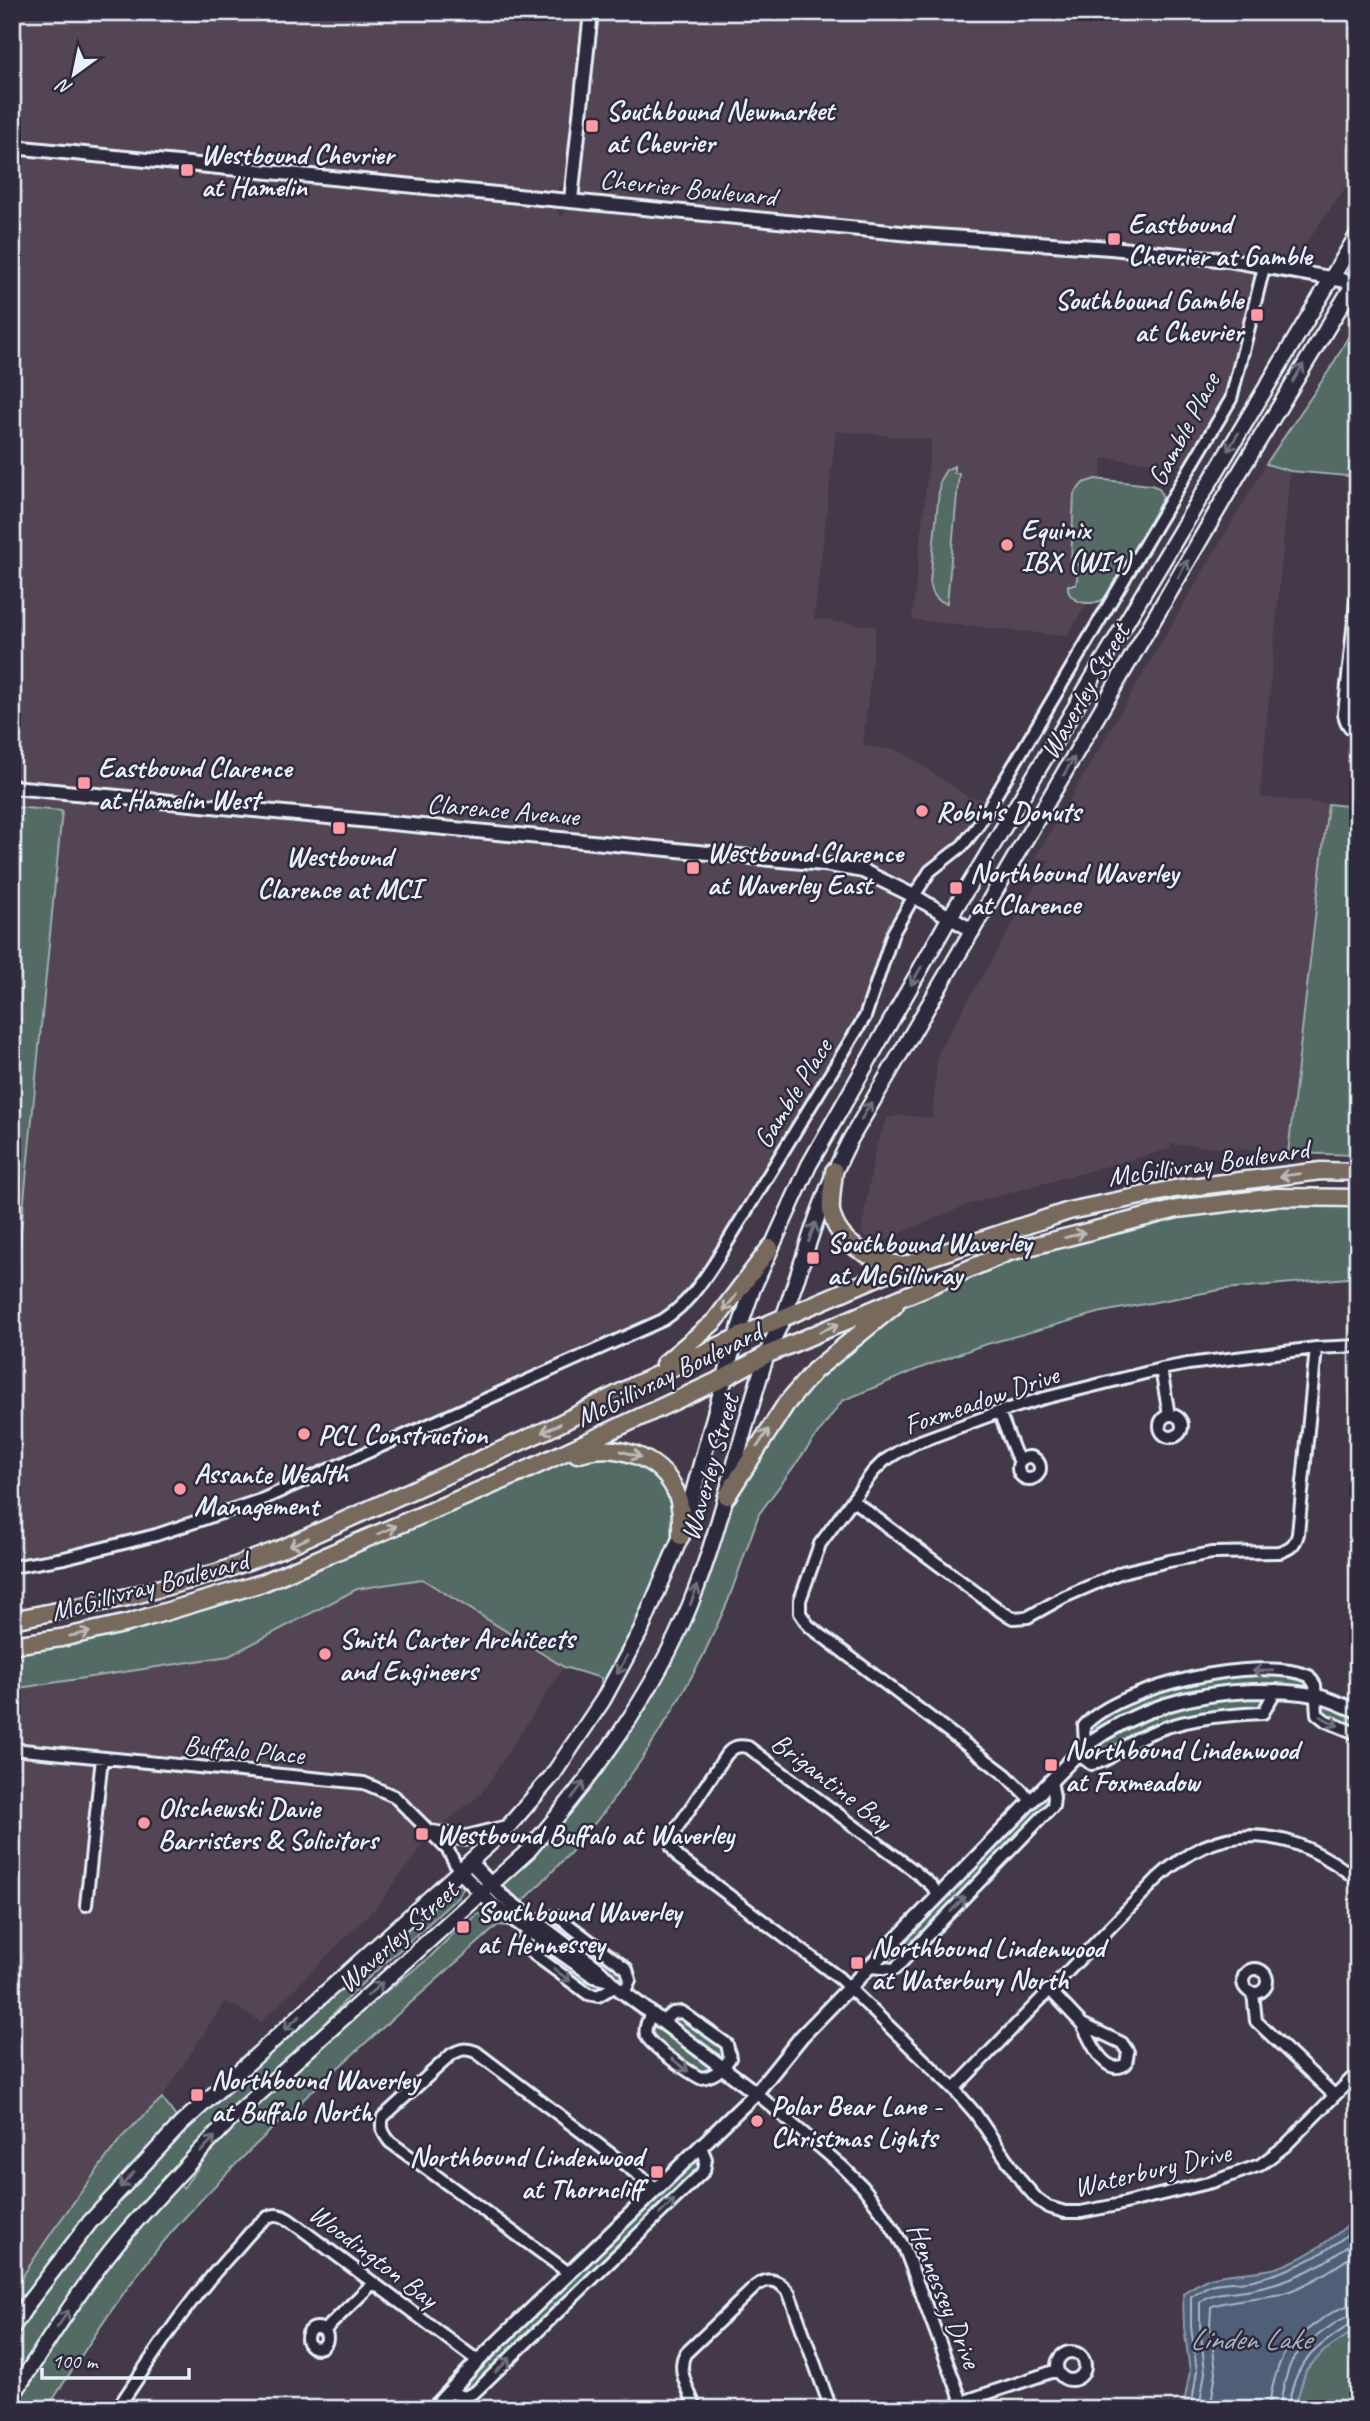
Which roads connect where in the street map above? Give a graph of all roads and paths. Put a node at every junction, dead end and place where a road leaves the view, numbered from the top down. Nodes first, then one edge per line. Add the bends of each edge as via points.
1 (591, 12) edge
2 (12, 147) edge
3 (571, 200) junction
4 (1358, 234) edge
5 (1264, 267) junction
6 (1330, 278) junction
7 (1357, 281) edge
8 (1358, 582) edge
9 (1358, 732) edge
10 (12, 787) edge
11 (914, 896) junction
12 (950, 917) junction
13 (973, 931) junction
14 (834, 1171) junction
15 (1358, 1172) edge
16 (1358, 1198) edge
17 (770, 1248) junction
18 (903, 1266) junction
19 (912, 1292) junction
20 (783, 1320) junction
21 (736, 1338) junction
22 (1358, 1346) edge
23 (1316, 1348) junction
24 (766, 1355) junction
25 (1161, 1369) junction
26 (726, 1377) junction
27 (633, 1386) junction
28 (999, 1412) junction
29 (1168, 1415) dead end
30 (1020, 1461) dead end
31 (518, 1474) junction
32 (727, 1496) junction
33 (852, 1500) junction
34 (681, 1536) junction
35 (12, 1567) edge
36 (12, 1620) edge
37 (12, 1645) edge
38 (1276, 1690) junction
39 (1317, 1696) junction
40 (1358, 1711) edge
41 (1358, 1734) edge
42 (12, 1749) edge
43 (1082, 1750) junction
44 (102, 1758) junction
45 (1051, 1781) junction
46 (1031, 1800) junction
47 (507, 1828) junction
48 (432, 1833) junction
49 (464, 1867) junction
50 (1358, 1880) edge
51 (486, 1889) junction
52 (939, 1895) junction
53 (86, 1905) dead end
54 (539, 1923) junction
55 (529, 1932) junction
56 (869, 1966) junction
57 (615, 1986) junction
58 (849, 1988) junction
59 (1049, 1989) junction
60 (1254, 1993) dead end
61 (651, 2014) junction
62 (662, 2021) junction
63 (1082, 2024) junction
64 (723, 2069) junction
65 (1358, 2072) edge
66 (954, 2089) junction
67 (756, 2093) junction
68 (1334, 2095) junction
69 (701, 2147) junction
70 (657, 2189) junction
71 (569, 2273) junction
72 (373, 2283) junction
73 (12, 2328) edge
74 (324, 2332) dead end
75 (478, 2361) junction
76 (1057, 2370) dead end
77 (448, 2392) junction
78 (12, 2396) edge
79 (957, 2405) edge
80 (117, 2409) edge
81 (433, 2409) edge
82 (696, 2409) edge
83 (831, 2409) edge

1 - 3 street
2 - 3 street, Chevrier Boulevard
3 - 5 street, Chevrier Boulevard via 922,235 1111,248
4 - 6 main road, Waverley Street
5 - 6 street, Chevrier Boulevard
5 - 11 street, Gamble Place via 1231,399 977,827 963,845 930,870
6 - 7 street, Chevrier Boulevard
6 -> 12 main road, Waverley Street
13 -> 7 main road, Waverley Street via 1238,475
8 - 9 street via 1345,714 1346,723
10 - 11 street, Clarence Avenue via 824,864 863,871
11 - 12 street, Clarence Avenue
11 - 35 street, Gamble Place via 893,933 865,1017 699,1287 678,1310 263,1499 156,1535
12 - 13 street, Clarence Avenue
12 -> 17 main road, Waverley Street via 809,1165
14 -> 13 main road, Waverley Street
14 - 18 main road via 831,1211 841,1234 858,1250
20 -> 14 main road, Waverley Street
15 -> 18 main road, McGillivray Boulevard via 1321,1171 1174,1189 1069,1211
19 -> 16 main road, McGillivray Boulevard via 1009,1252 1177,1209 1276,1197
17 - 21 main road, Waverley Street
17 -> 27 main road via 716,1321
18 - 20 main road, McGillivray Boulevard
24 -> 19 main road, McGillivray Boulevard
32 -> 19 main road via 786,1404 814,1371
20 - 21 main road, McGillivray Boulevard
20 - 24 main road, Waverley Street
21 - 26 main road, Waverley Street
21 - 27 main road, McGillivray Boulevard
22 - 23 street, Foxmeadow Drive
23 - 25 street, Foxmeadow Drive
23 - 33 street via 1298,1534 1290,1549 1212,1553 1122,1573 1021,1619 1002,1612
24 - 26 main road, McGillivray Boulevard
24 - 32 main road, Waverley Street
25 - 28 street, Foxmeadow Drive
25 - 29 street
26 - 31 main road, McGillivray Boulevard
26 - 34 main road, Waverley Street
27 -> 36 main road, McGillivray Boulevard via 551,1428 283,1548 141,1594
28 - 30 street
28 - 33 street, Foxmeadow Drive via 898,1452 873,1472
31 -> 34 main road via 583,1451 639,1456 654,1464 674,1488 681,1509
37 -> 31 main road, McGillivray Boulevard via 128,1623 251,1587
51 -> 32 main road, Waverley Street via 554,1822 653,1682 689,1608
33 - 46 street, Foxmeadow Drive via 820,1544 800,1600 800,1613 809,1626 1006,1775
34 -> 47 main road, Waverley Street via 641,1630 603,1700 552,1776
38 - 39 street
38 - 43 street via 1182,1699 1109,1729
38 - 43 street via 1263,1713 1195,1720 1140,1738 1100,1763 1091,1764
39 - 40 street
39 -> 41 street via 1317,1714
39 -> 43 street via 1315,1685 1303,1673 1225,1671 1195,1676 1138,1694 1089,1720 1084,1726
42 - 44 street, Buffalo Place
43 - 45 street
44 - 48 street, Buffalo Place via 364,1783 394,1796
44 - 53 street
45 - 46 street
56 -> 45 street via 895,1969 1053,1806
46 - 52 street
47 - 48 main road via 465,1838
47 - 49 main road, Waverley Street
48 - 49 street, Buffalo Place
49 - 51 street, Hennessey Drive
49 -> 73 main road, Waverley Street via 181,2124 90,2222
50 - 59 street via 1320,1853 1281,1839 1236,1837 1212,1843 1169,1868
51 - 54 street, Hennessey Drive
51 - 55 street, Hennessey Drive
78 -> 51 main road, Waverley Street via 117,2243 187,2165 230,2120
52 - 56 street
52 - 58 street, Brigantine Bay via 759,1754 748,1747 732,1747 675,1829 672,1848 679,1858
54 - 57 street, Hennessey Drive
54 - 57 street via 557,1916 627,1969 630,1980
55 - 57 street, Hennessey Drive
55 -> 57 street, Hennessey Drive via 527,1949 587,1994 598,1996
56 - 58 street
57 - 61 street, Hennessey Drive
58 - 66 street, Waterbury Drive
58 - 67 street
59 - 63 street
59 - 66 street
60 - 68 street via 1256,2021
61 - 62 street, Hennessey Drive
61 -> 64 street via 646,2035 652,2043 700,2078
62 - 64 street, Hennessey Drive
62 - 64 street via 682,2011 727,2044 730,2058
63 - 63 street via 1108,2065 1114,2069 1126,2064 1128,2052 1122,2043
64 - 67 street, Hennessey Drive
65 - 68 street, Waterbury Drive
66 - 68 street, Waterbury Drive via 1037,2199 1065,2212 1117,2206 1259,2165 1285,2146
67 - 69 street
67 - 79 street, Hennessey Drive via 842,2166 887,2219 904,2247
69 - 70 street
77 -> 69 street via 465,2397 475,2392 704,2171
70 - 71 street
70 - 71 street via 468,2049 452,2054 383,2117 381,2126 390,2142
71 - 75 street
72 - 74 street
72 - 75 street, Woodington Bay
72 - 80 street, Woodington Bay via 283,2216 267,2217 183,2310
75 - 77 street
76 - 79 street
77 - 81 street
82 - 83 street via 681,2369 685,2354 756,2286 773,2280 789,2293

